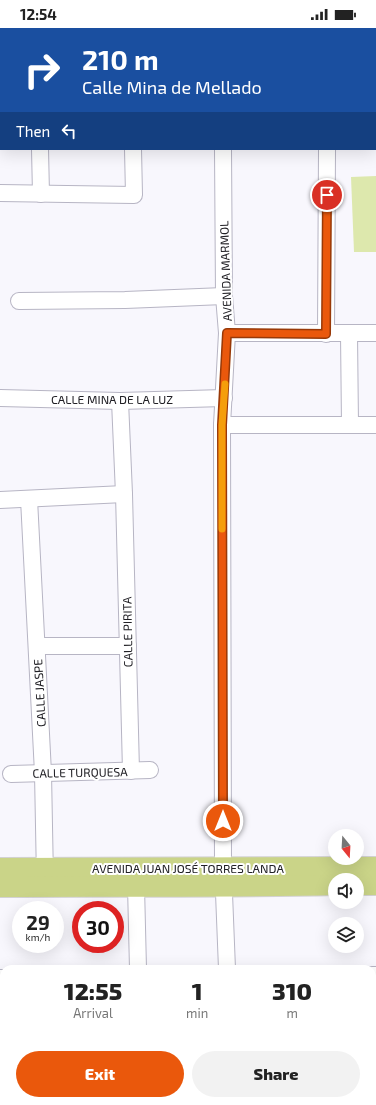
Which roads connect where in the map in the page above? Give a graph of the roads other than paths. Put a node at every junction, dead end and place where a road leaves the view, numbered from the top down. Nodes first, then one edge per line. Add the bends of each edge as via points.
1 (40, 150) edge
2 (133, 150) edge
3 (223, 150) edge
4 (327, 150) edge
5 (0, 193) edge
6 (41, 194) junction
7 (224, 296) junction
8 (19, 301) dead end
9 (227, 333) junction
10 (376, 333) edge
11 (326, 334) junction
12 (349, 334) junction
13 (0, 398) edge
14 (224, 398) junction
15 (120, 401) junction
16 (222, 425) junction
17 (350, 425) junction
18 (376, 425) edge
19 (124, 494) junction
20 (29, 499) junction
21 (0, 500) edge
22 (37, 646) junction
23 (128, 646) junction
24 (150, 770) dead end
25 (131, 771) junction
26 (43, 773) junction
27 (11, 774) dead end
28 (376, 867) edge
29 (0, 868) edge
30 (45, 877) junction
31 (224, 878) junction
32 (328, 885) edge
33 (364, 885) edge
34 (376, 885) edge
35 (136, 886) junction
36 (0, 887) edge
37 (138, 965) edge
38 (227, 965) edge

1 - 6 street
2 - 6 street via 134,195
3 - 7 street, AVENIDA MARMOL
4 - 11 street
5 - 6 street
7 - 8 street
7 - 9 street, AVENIDA MARMOL
9 - 11 street
9 - 14 street, AVENIDA MARMOL
10 - 12 street
11 - 12 street
12 - 17 street
13 - 15 street, CALLE MINA DE LA LUZ
14 - 15 street, CALLE MINA DE LA LUZ
14 - 16 street, AVENIDA MARMOL
15 - 19 street, CALLE PIRITA
16 - 17 street
16 - 31 street, AVENIDA MARMOL
17 - 18 street
19 - 20 street
19 - 23 street, CALLE PIRITA
20 - 21 street
20 - 22 street, CALLE JASPE
22 - 23 street
22 - 26 street, CALLE JASPE
23 - 25 street, CALLE PIRITA
24 - 25 street, CALLE TURQUESA
25 - 26 street, CALLE TURQUESA
26 - 27 street, CALLE TURQUESA
26 - 30 street, CALLE JASPE
28 - 31 main road, AVENIDA JUAN JOSÉ TORRES LANDA
29 - 30 main road, AVENIDA JUAN JOSÉ TORRES LANDA
30 - 31 main road, AVENIDA JUAN JOSÉ TORRES LANDA
30 - 35 main road, AVENIDA JUAN JOSÉ TORRES LANDA
30 - 36 main road, AVENIDA JUAN JOSÉ TORRES LANDA
31 - 32 main road, AVENIDA JUAN JOSÉ TORRES LANDA
31 - 35 main road, AVENIDA JUAN JOSÉ TORRES LANDA
31 - 38 street, AVENIDA MARMOL
33 - 34 main road
35 - 37 street

